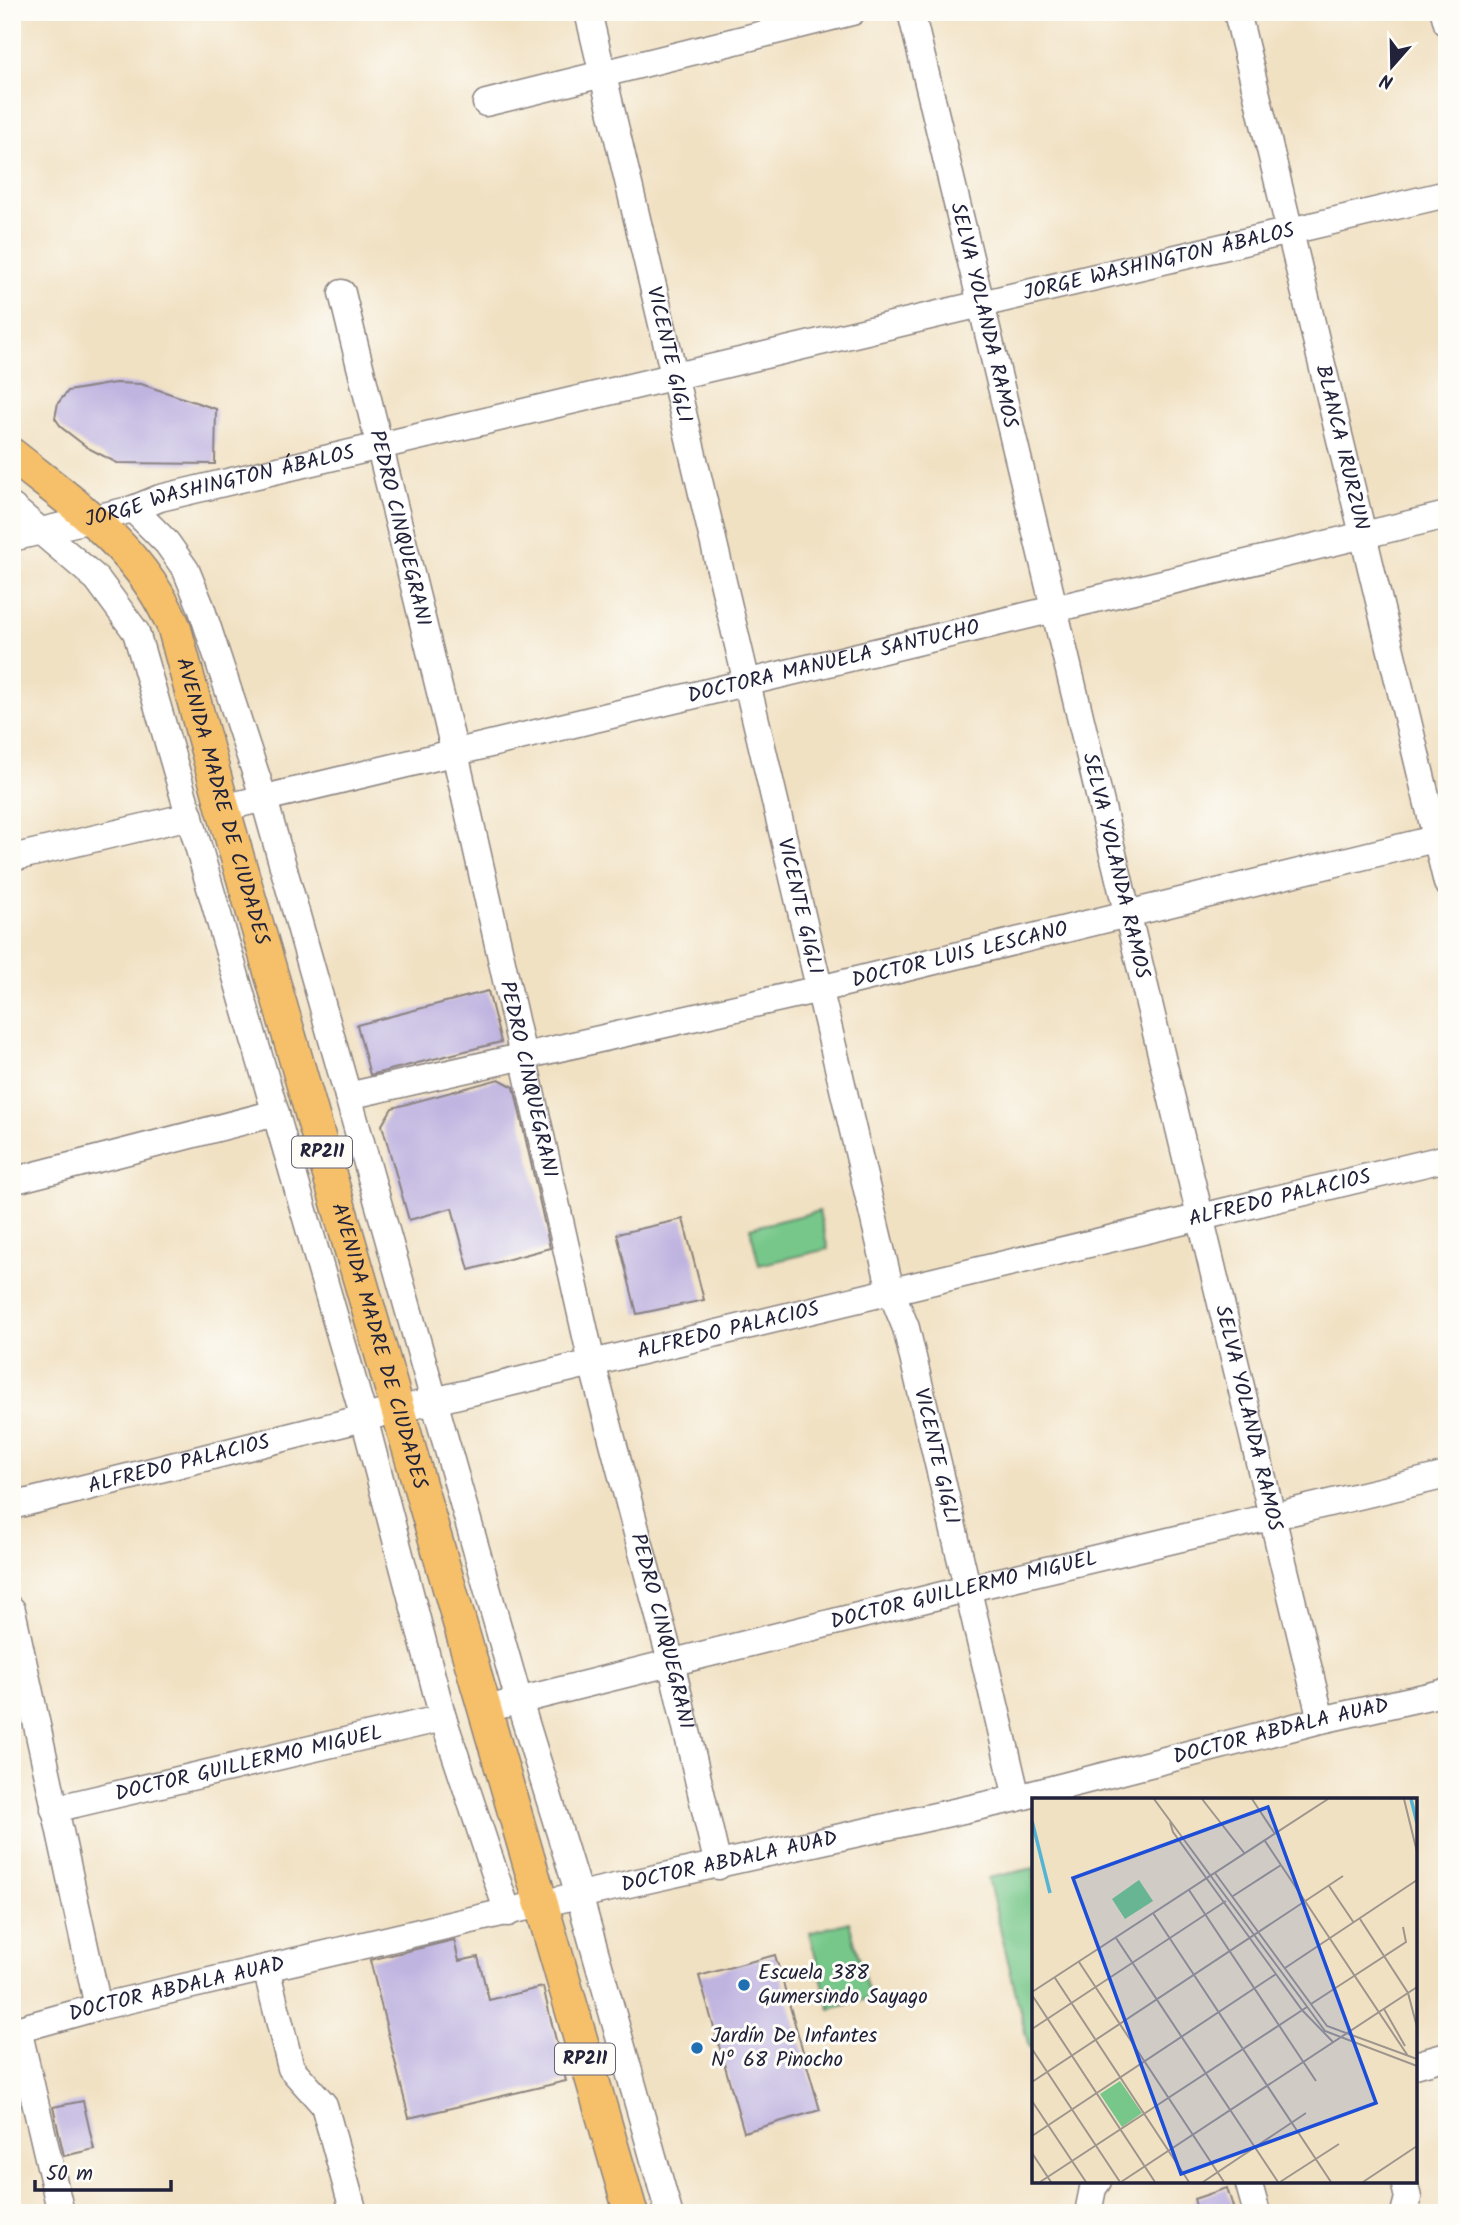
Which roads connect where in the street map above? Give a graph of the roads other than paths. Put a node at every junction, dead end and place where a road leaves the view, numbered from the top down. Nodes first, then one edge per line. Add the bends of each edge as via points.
1 (588, 12) edge
2 (852, 12) edge
3 (911, 12) edge
4 (1237, 12) edge
5 (1444, 12) edge
6 (1447, 23) edge
7 (603, 74) junction
8 (486, 103) dead end
9 (1447, 194) edge
10 (1290, 231) junction
11 (342, 293) dead end
12 (981, 303) junction
13 (674, 375) junction
14 (379, 446) junction
15 (12, 455) edge
16 (12, 507) edge
17 (133, 509) junction
18 (1447, 515) edge
19 (91, 519) junction
20 (44, 531) junction
21 (1363, 535) junction
22 (12, 538) edge
23 (1055, 610) junction
24 (749, 683) junction
25 (455, 753) junction
26 (264, 799) junction
27 (223, 808) junction
28 (190, 816) junction
29 (1441, 837) edge
30 (12, 858) edge
31 (1447, 883) edge
32 (1128, 914) junction
33 (820, 989) junction
34 (522, 1056) junction
35 (348, 1096) junction
36 (276, 1113) junction
37 (1447, 1158) edge
38 (12, 1181) edge
39 (1200, 1217) junction
40 (891, 1291) junction
41 (592, 1363) junction
42 (433, 1401) junction
43 (397, 1410) junction
44 (364, 1418) junction
45 (1447, 1475) edge
46 (12, 1506) edge
47 (1272, 1516) junction
48 (966, 1588) junction
49 (12, 1610) edge
50 (671, 1662) junction
51 (1447, 1692) edge
52 (519, 1701) junction
53 (483, 1711) junction
54 (443, 1718) junction
55 (1321, 1720) junction
56 (1017, 1798) junction
57 (54, 1809) junction
58 (718, 1866) junction
59 (579, 1895) junction
60 (524, 1910) junction
61 (266, 1969) junction
62 (98, 2007) junction
63 (15, 2030) edge
64 (1447, 2056) edge
65 (1417, 2064) edge
66 (1097, 2183) edge
67 (1249, 2183) edge
68 (1404, 2183) edge
69 (61, 2213) edge
70 (354, 2213) edge
71 (631, 2213) edge
72 (669, 2213) edge
73 (1088, 2213) edge
74 (1258, 2213) edge
75 (1404, 2213) edge

1 - 7 street, VICENTE GIGLI
2 - 7 street
3 - 12 street, SELVA YOLANDA RAMOS
4 - 10 street, BLANCA IRURZUN
5 - 6 street
7 - 8 street
7 - 13 street, VICENTE GIGLI
9 - 10 street, JORGE WASHINGTON ÁBALOS
10 - 12 street, JORGE WASHINGTON ÁBALOS
10 - 21 street, BLANCA IRURZUN
11 - 14 street, PEDRO CINQUEGRANI
12 - 13 street, JORGE WASHINGTON ÁBALOS
12 - 23 street, SELVA YOLANDA RAMOS
13 - 14 street, JORGE WASHINGTON ÁBALOS
13 - 24 street, VICENTE GIGLI
14 - 17 street, JORGE WASHINGTON ÁBALOS via 160,498
14 - 25 street, PEDRO CINQUEGRANI
15 - 19 main road, AVENIDA MADRE DE CIUDADES / RP211
16 - 20 street
17 - 19 street, JORGE WASHINGTON ÁBALOS
17 - 26 street via 167,542 186,570
18 - 21 street, DOCTORA MANUELA SANTUCHO
19 - 20 street, JORGE WASHINGTON ÁBALOS
19 - 27 main road, AVENIDA MADRE DE CIUDADES / RP211 via 141,567 164,603
20 - 22 street, JORGE WASHINGTON ÁBALOS
20 - 28 street via 97,579 136,632
21 - 23 street, DOCTORA MANUELA SANTUCHO
21 - 29 street, BLANCA IRURZUN
23 - 24 street, DOCTORA MANUELA SANTUCHO
23 - 32 street, SELVA YOLANDA RAMOS
24 - 25 street, DOCTORA MANUELA SANTUCHO
24 - 33 street, VICENTE GIGLI
25 - 26 street, DOCTORA MANUELA SANTUCHO
25 - 34 street, PEDRO CINQUEGRANI
26 - 27 street, DOCTORA MANUELA SANTUCHO
26 - 35 street
27 - 43 main road, AVENIDA MADRE DE CIUDADES / RP211
28 - 30 street
28 - 36 street
29 - 31 street, BLANCA IRURZUN
29 - 32 street, DOCTOR LUIS LESCANO
32 - 33 street, DOCTOR LUIS LESCANO
32 - 39 street, SELVA YOLANDA RAMOS
33 - 34 street, DOCTOR LUIS LESCANO
33 - 40 street, VICENTE GIGLI
34 - 35 street, DOCTOR LUIS LESCANO
34 - 41 street, PEDRO CINQUEGRANI
35 - 42 street
36 - 38 street
36 - 44 street
37 - 39 street, ALFREDO PALACIOS
39 - 40 street, ALFREDO PALACIOS
39 - 47 street, SELVA YOLANDA RAMOS
40 - 41 street, ALFREDO PALACIOS
40 - 48 street, VICENTE GIGLI via 906,1328
41 - 42 street, ALFREDO PALACIOS
41 - 50 street, PEDRO CINQUEGRANI
42 - 43 street, ALFREDO PALACIOS
42 - 52 street
43 - 44 street, ALFREDO PALACIOS
43 - 53 main road, AVENIDA MADRE DE CIUDADES / RP211
44 - 46 street, ALFREDO PALACIOS
44 - 54 street
45 - 47 street, DOCTOR GUILLERMO MIGUEL
47 - 48 street, DOCTOR GUILLERMO MIGUEL
47 - 55 street, SELVA YOLANDA RAMOS
48 - 50 street, DOCTOR GUILLERMO MIGUEL
48 - 56 street, VICENTE GIGLI
49 - 57 street
50 - 52 street, DOCTOR GUILLERMO MIGUEL
50 - 58 street, PEDRO CINQUEGRANI
51 - 55 street, DOCTOR ABDALA AUAD
52 - 53 street, DOCTOR GUILLERMO MIGUEL
52 - 59 street
53 - 60 main road, AVENIDA MADRE DE CIUDADES / RP211
54 - 57 street, DOCTOR GUILLERMO MIGUEL
54 - 60 street
55 - 56 street, DOCTOR ABDALA AUAD
56 - 58 street, DOCTOR ABDALA AUAD
57 - 62 street
58 - 59 street, DOCTOR ABDALA AUAD
59 - 60 street, DOCTOR ABDALA AUAD
59 - 72 street
60 - 61 street, DOCTOR ABDALA AUAD
60 - 71 main road, AVENIDA MADRE DE CIUDADES / RP211
61 - 62 street, DOCTOR ABDALA AUAD
61 - 70 street via 291,2068 324,2105
62 - 63 street, DOCTOR ABDALA AUAD
63 - 69 street
64 - 65 street
66 - 73 street
67 - 74 street
68 - 75 street via 1408,2198

